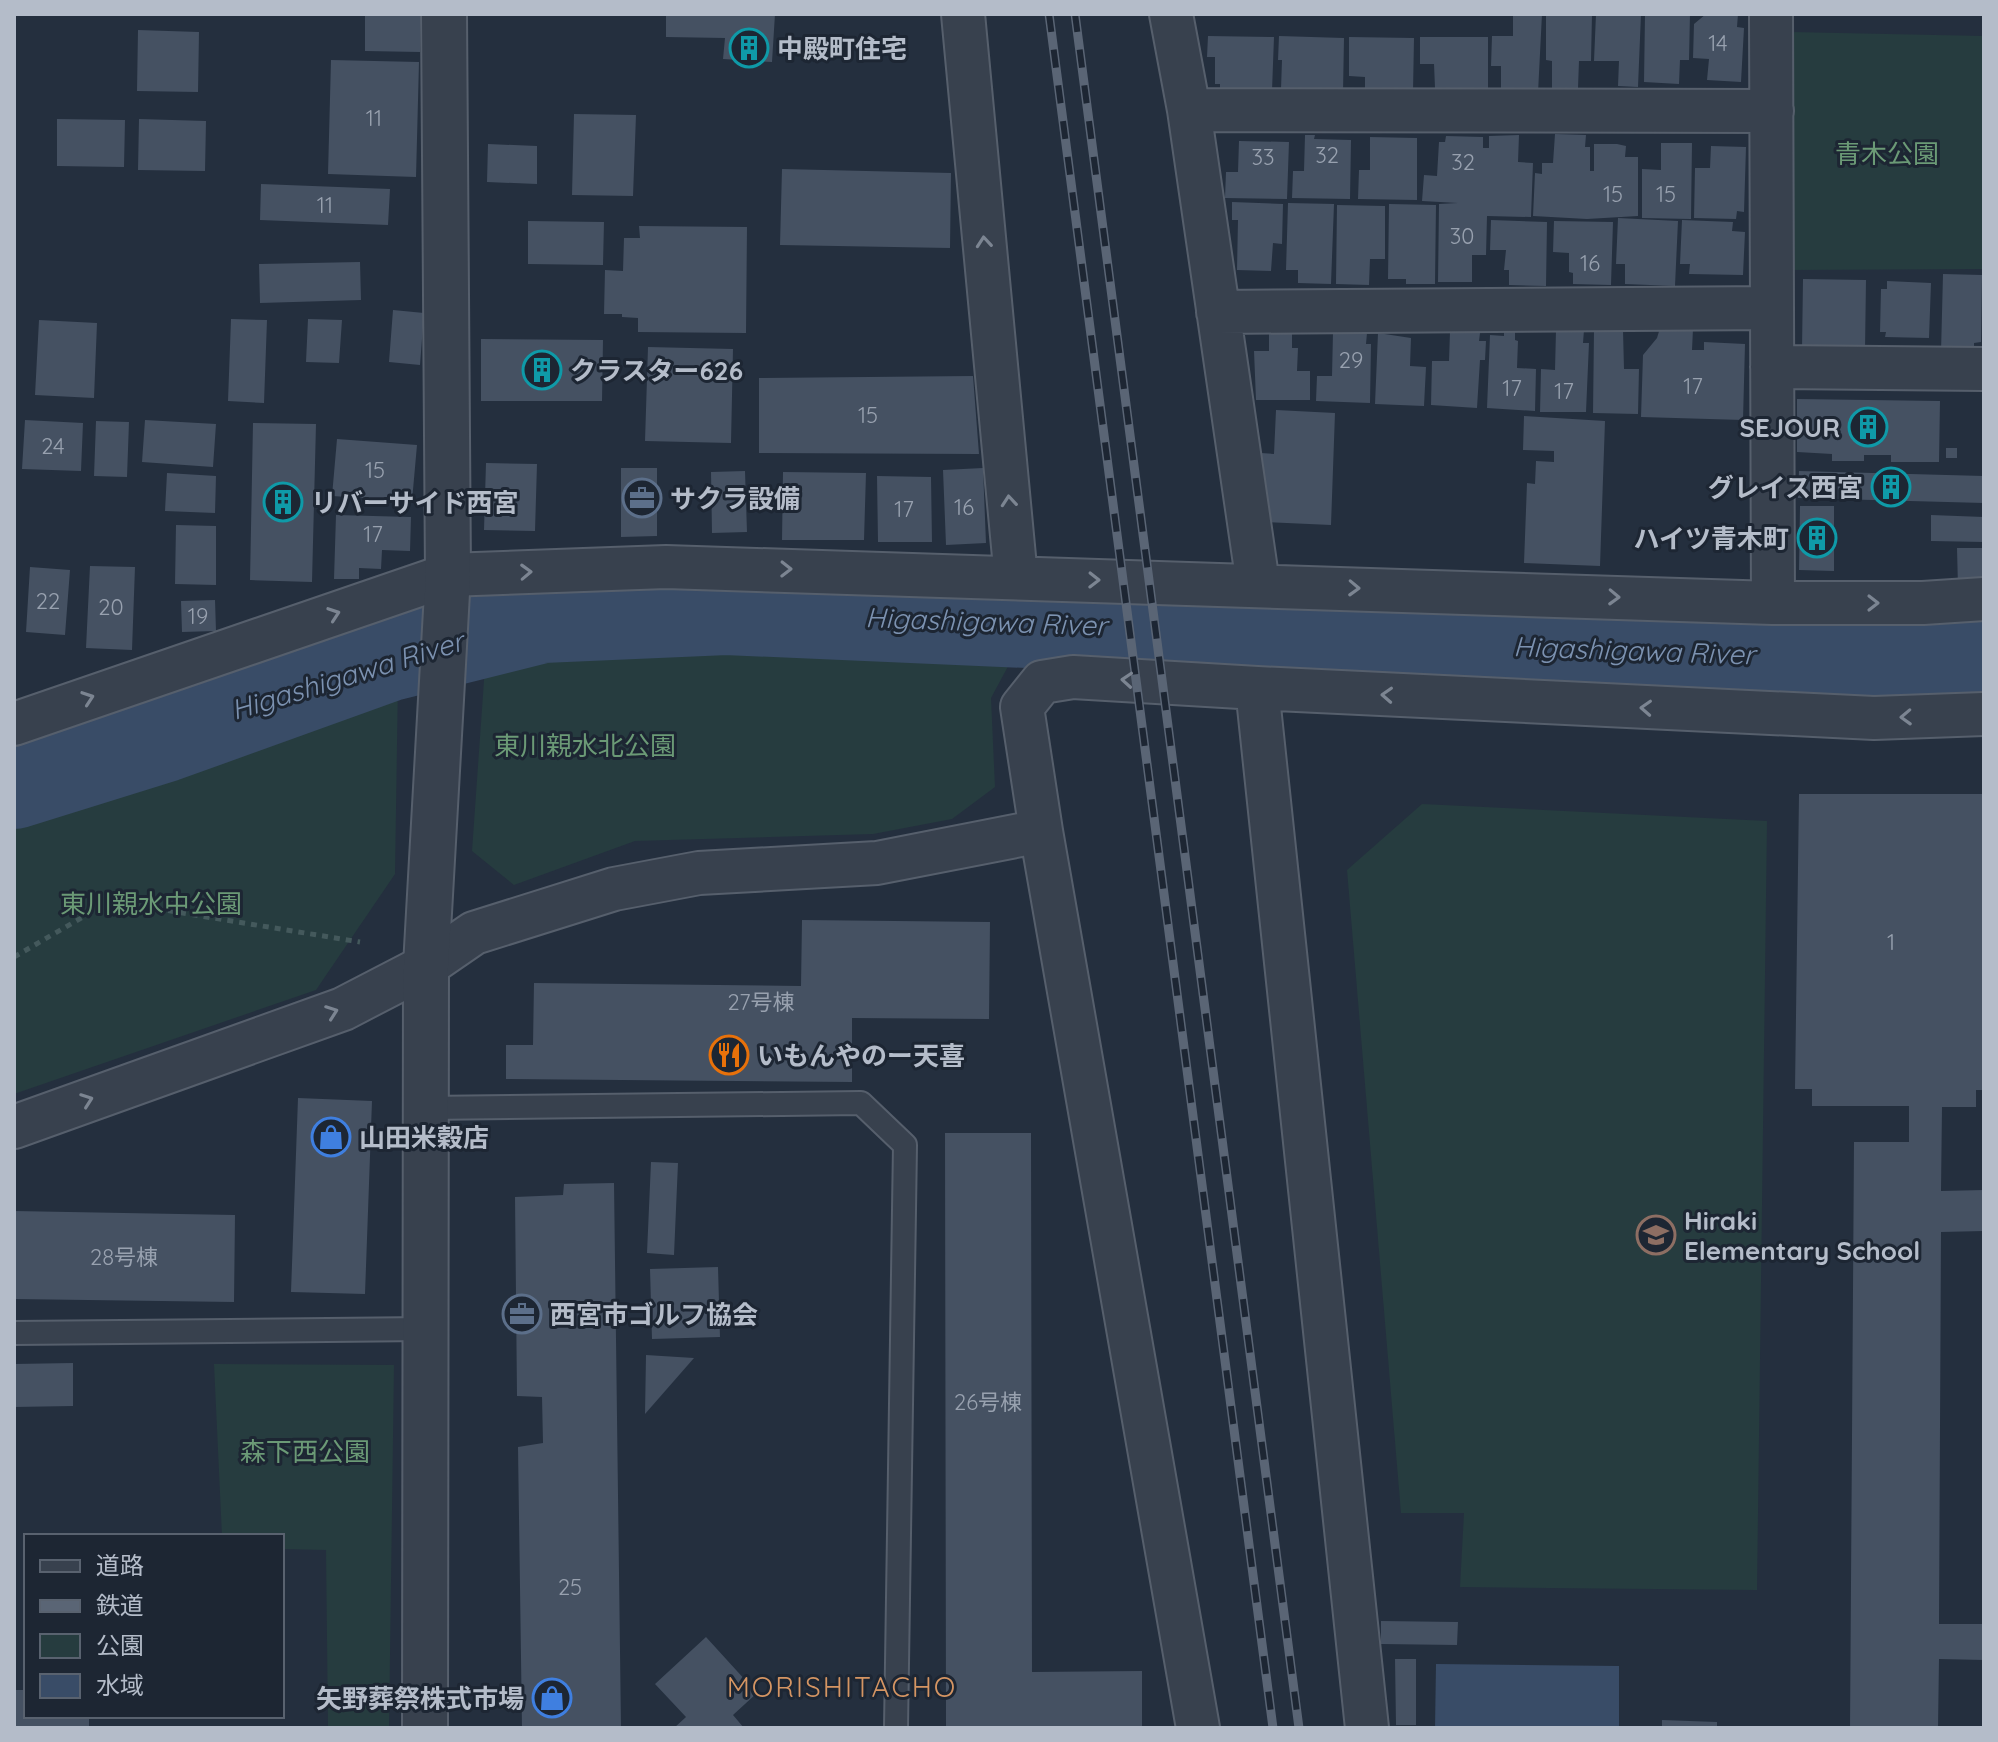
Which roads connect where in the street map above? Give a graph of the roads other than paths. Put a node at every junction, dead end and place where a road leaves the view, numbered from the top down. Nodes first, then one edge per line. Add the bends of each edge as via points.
1 (444, 14) edge
2 (963, 14) edge
3 (1171, 14) edge
4 (1771, 14) edge
5 (1189, 110) junction
6 (1772, 111) junction
7 (1772, 308) junction
8 (1218, 312) junction
9 (1772, 367) junction
10 (1984, 369) edge
11 (1016, 578) junction
12 (1258, 584) junction
13 (447, 592) junction
14 (1984, 599) edge
15 (1773, 603) junction
16 (1257, 688) junction
17 (1984, 714) edge
18 (14, 724) edge
19 (1041, 831) junction
20 (426, 966) junction
21 (426, 1108) junction
22 (14, 1127) edge
23 (426, 1329) junction
24 (14, 1333) edge
25 (425, 1728) edge
26 (896, 1728) edge
27 (1198, 1728) edge
28 (1367, 1728) edge

1 - 13 street
11 -> 2 street
3 - 5 street
4 - 6 street
5 - 6 street
5 - 8 street
6 - 7 street
7 - 8 street
7 - 9 street
8 - 12 street
9 - 10 street
9 - 15 street
11 -> 12 street
13 -> 11 street via 666,567
12 -> 15 street
18 -> 13 street
13 - 20 street
15 -> 14 street
17 -> 16 street via 1874,718
16 -> 19 street via 1073,677 1042,682 1022,707
16 - 28 street
19 - 20 street via 877,863 699,873 614,889 474,933
19 - 27 street
20 - 21 street
22 -> 20 street via 343,1009
21 - 23 street
21 - 26 lane via 861,1103 905,1145
23 - 24 lane
23 - 25 street

